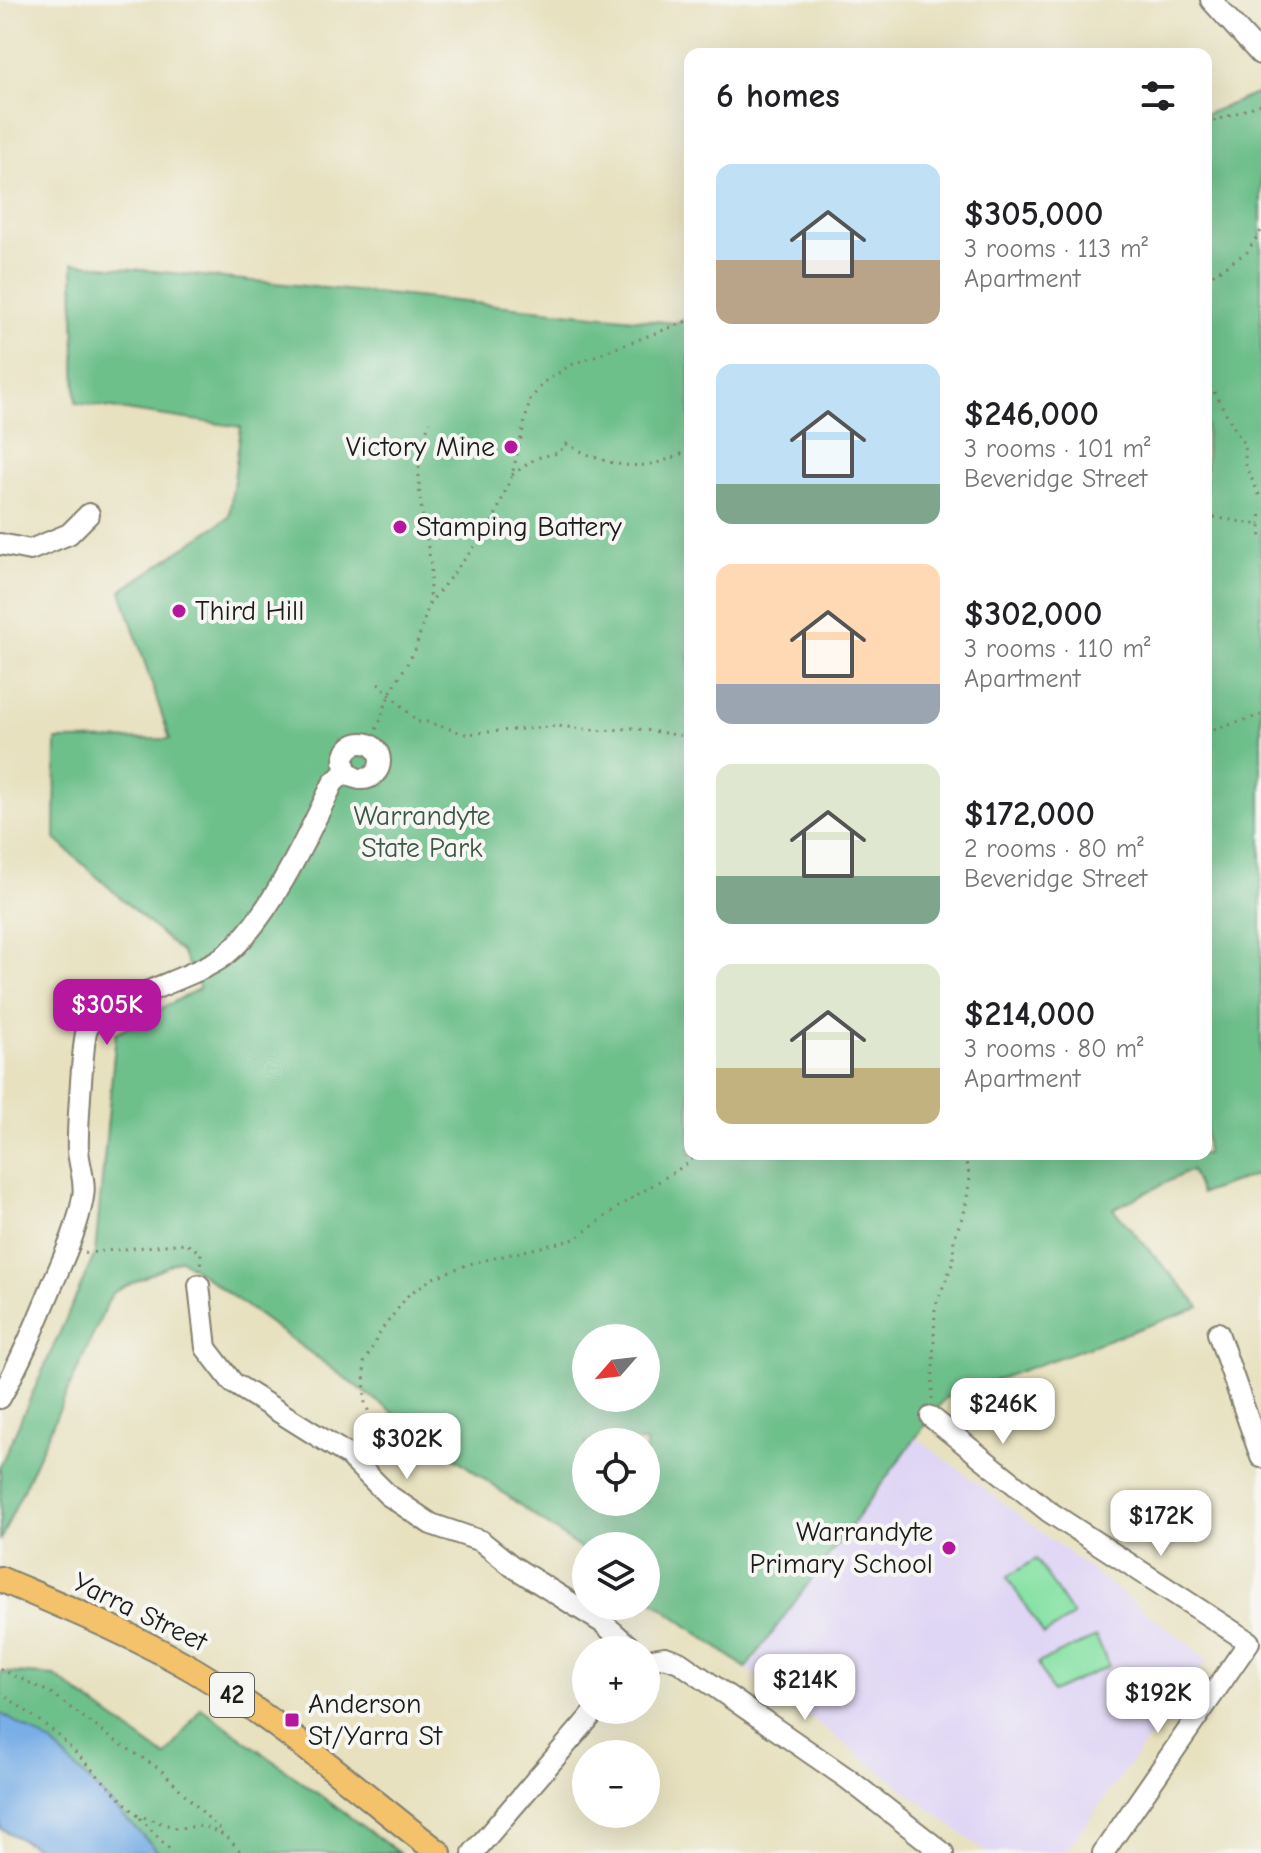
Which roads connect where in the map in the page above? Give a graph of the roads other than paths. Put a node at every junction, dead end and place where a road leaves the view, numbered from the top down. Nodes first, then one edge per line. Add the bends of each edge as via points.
1 (1211, 0) edge
2 (1260, 54) edge
3 (89, 514) dead end
4 (0, 544) edge
5 (368, 743) road end
6 (199, 1285) road end
7 (1218, 1333) dead end
8 (0, 1398) edge
9 (931, 1417) road end
10 (1261, 1457) edge
11 (0, 1579) edge
12 (617, 1636) edge
13 (660, 1658) edge
14 (584, 1724) edge
15 (439, 1853) edge
16 (473, 1853) edge
17 (943, 1853) edge
18 (1103, 1853) edge

1 - 2 street
3 - 4 street via 69,534 30,550
5 - 8 street via 378,751 379,769 363,779 347,770 333,783 268,906 246,936 223,957 107,1009 87,1030 78,1148 84,1194 75,1230
6 - 12 street via 206,1348 233,1383 348,1455 388,1495 431,1524 481,1541
7 - 10 street
9 - 18 street via 1048,1511 1249,1642
11 - 15 main road, Yarra Street / 42 via 125,1633 194,1670 257,1712
13 - 17 street via 679,1662 848,1779
14 - 16 street

